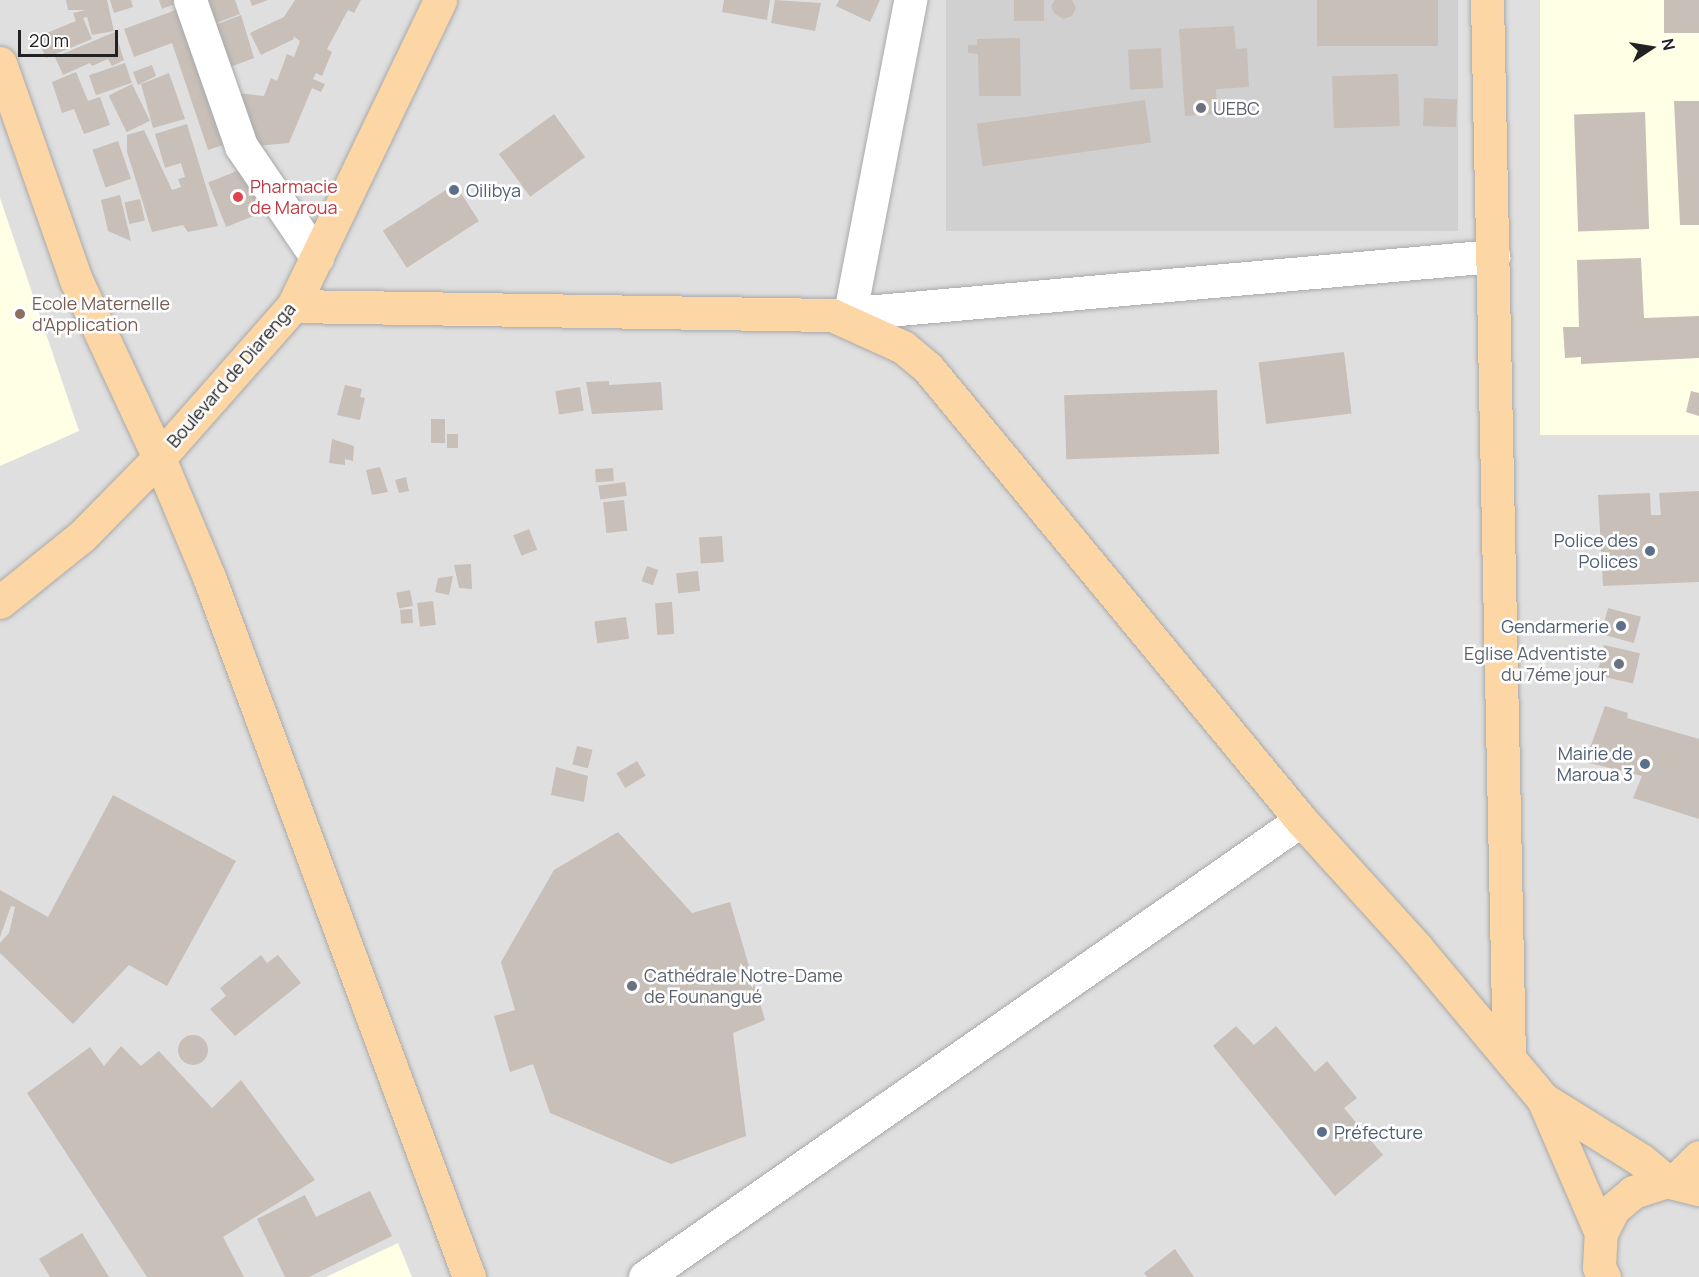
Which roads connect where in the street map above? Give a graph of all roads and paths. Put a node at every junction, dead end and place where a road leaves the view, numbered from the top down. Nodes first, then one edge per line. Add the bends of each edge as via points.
1 (190, 0) edge
2 (440, 0) edge
3 (910, 0) edge
4 (1486, 0) edge
5 (0, 63) edge
6 (1493, 256) junction
7 (317, 258) junction
8 (293, 306) junction
9 (841, 314) junction
10 (159, 458) junction
11 (0, 602) edge
12 (1301, 820) junction
13 (1509, 1057) junction
14 (1543, 1099) junction
15 (1699, 1157) edge
16 (1679, 1184) edge
17 (1601, 1233) junction
18 (469, 1277) edge
19 (645, 1277) edge
20 (1604, 1277) edge

1 - 7 street via 241,146
2 - 7 main road, Boulevard de Diarenga
3 - 9 street
4 - 6 main road
5 - 10 main road via 76,280
6 - 9 street
6 - 13 main road
7 - 8 main road, Boulevard de Diarenga
8 - 9 main road
8 - 10 main road, Boulevard de Diarenga
9 - 12 main road via 894,342 928,368
10 - 11 main road, Boulevard de Diarenga via 82,536
10 - 18 main road via 213,588
12 - 13 main road
12 - 19 street
13 - 14 main road
14 - 16 main road
14 - 17 main road
15 - 16 main road
16 - 17 main road via 1633,1192 1613,1209
17 - 20 main road via 1599,1267

